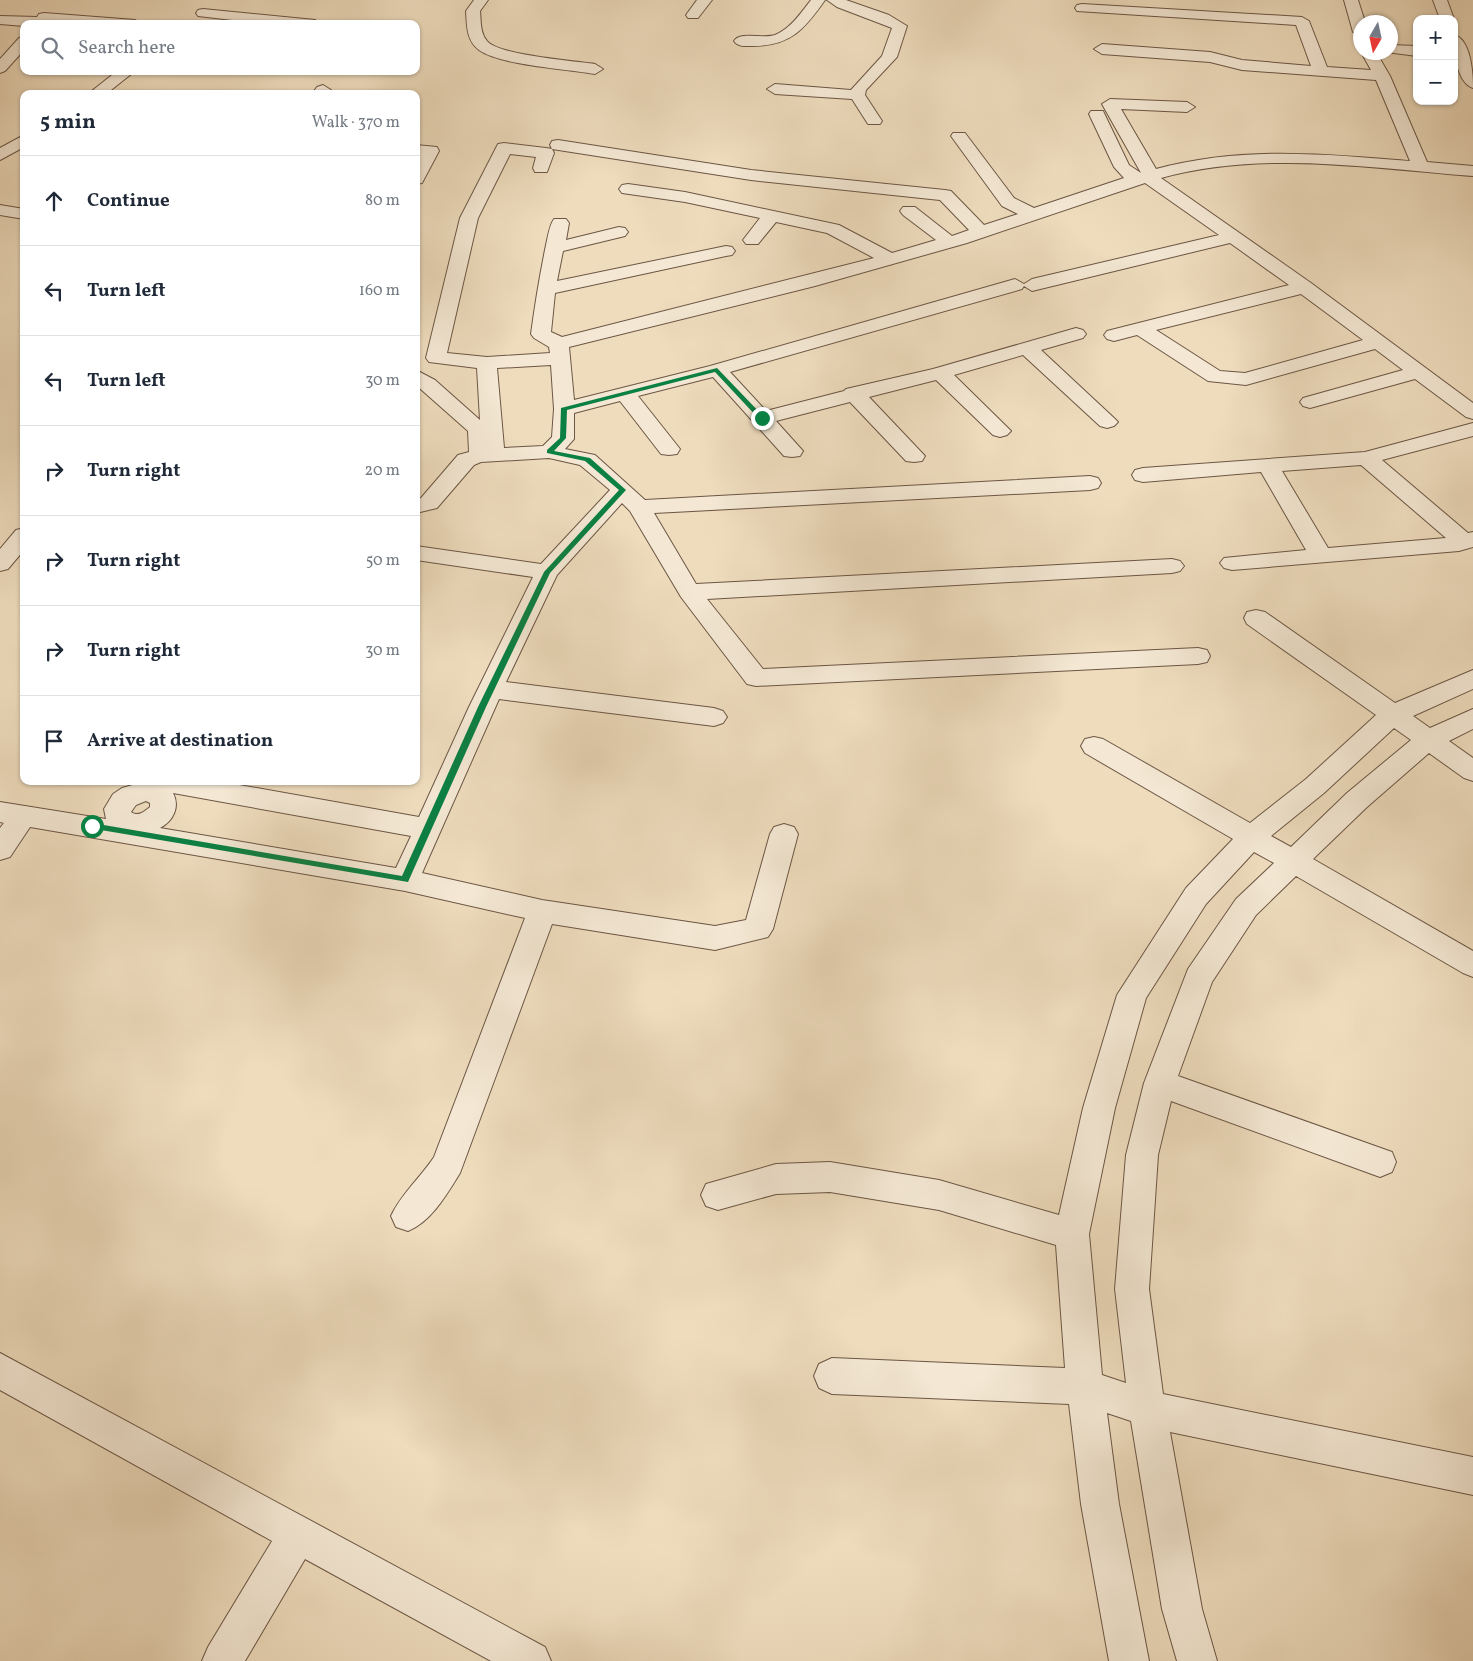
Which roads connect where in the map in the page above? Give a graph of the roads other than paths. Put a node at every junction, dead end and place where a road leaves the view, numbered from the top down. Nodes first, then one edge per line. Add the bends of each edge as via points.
1 (219, 0) edge
2 (481, 0) edge
3 (705, 0) edge
4 (818, 0) edge
5 (834, 0) edge
6 (1351, 0) edge
7 (1440, 0) edge
8 (1273, 3) dead end
9 (54, 6) dead end
10 (1082, 8) dead end
11 (203, 13) junction
12 (693, 15) dead end
13 (1355, 15) edge
14 (1446, 15) edge
15 (0, 20) edge
16 (20, 20) edge
17 (42, 20) edge
18 (194, 20) edge
19 (274, 20) edge
20 (1278, 20) junction
21 (741, 41) dead end
22 (20, 45) edge
23 (1102, 49) dead end
24 (1398, 50) edge
25 (1460, 50) edge
26 (1413, 51) edge
27 (1373, 60) edge
28 (3, 61) edge
29 (596, 69) dead end
30 (1321, 71) junction
31 (122, 75) edge
32 (1382, 76) junction
33 (1473, 83) edge
34 (776, 89) dead end
35 (101, 90) edge
36 (858, 95) junction
37 (1093, 106) dead end
38 (1187, 107) dead end
39 (874, 121) dead end
40 (959, 136) dead end
41 (20, 143) edge
42 (558, 145) dead end
43 (420, 150) edge
44 (0, 156) edge
45 (20, 162) dead end
46 (1421, 167) junction
47 (542, 168) dead end
48 (420, 172) edge
49 (1473, 172) edge
50 (1145, 177) junction
51 (628, 189) dead end
52 (0, 210) edge
53 (909, 211) dead end
54 (20, 213) edge
55 (1034, 215) junction
56 (771, 216) junction
57 (560, 223) dead end
58 (979, 231) junction
59 (619, 232) dead end
60 (1234, 237) junction
61 (752, 240) dead end
62 (948, 242) junction
63 (554, 248) junction
64 (726, 251) dead end
65 (889, 258) junction
66 (1304, 288) junction
67 (546, 289) junction
68 (1141, 329) junction
69 (1076, 334) dead end
70 (1114, 335) dead end
71 (1379, 342) junction
72 (1026, 347) junction
73 (559, 351) junction
74 (487, 363) junction
75 (717, 370) junction
76 (1419, 372) junction
77 (940, 373) junction
78 (420, 379) edge
79 (625, 394) junction
80 (852, 394) junction
81 (1310, 402) dead end
82 (564, 408) junction
83 (1473, 413) edge
84 (762, 418) junction
85 (1107, 422) dead end
86 (1473, 429) edge
87 (1000, 431) dead end
88 (669, 449) dead end
89 (792, 451) dead end
90 (549, 452) junction
91 (486, 455) junction
92 (914, 456) dead end
93 (1366, 458) junction
94 (1269, 467) junction
95 (1143, 475) dead end
96 (1090, 483) dead end
97 (630, 499) junction
98 (420, 505) edge
99 (20, 540) edge
100 (1469, 540) edge
101 (420, 554) edge
102 (1321, 555) junction
103 (1232, 563) dead end
104 (0, 564) edge
105 (1172, 566) dead end
106 (547, 572) junction
107 (689, 592) junction
108 (1256, 618) dead end
109 (1198, 656) dead end
110 (1473, 679) edge
111 (491, 689) junction
112 (1392, 716) junction
113 (714, 718) dead end
114 (1473, 718) edge
115 (1428, 740) junction
116 (1094, 746) dead end
117 (1473, 771) edge
118 (149, 785) edge
119 (11, 814) edge
120 (117, 815) junction
121 (92, 826) junction
122 (156, 827) junction
123 (427, 829) junction
124 (784, 834) dead end
125 (1252, 836) junction
126 (0, 850) edge
127 (1294, 861) junction
128 (405, 880) junction
129 (542, 911) junction
130 (1473, 965) edge
131 (1160, 1083) junction
132 (1380, 1162) dead end
133 (718, 1196) dead end
134 (408, 1216) dead end
135 (1072, 1234) junction
136 (0, 1370) edge
137 (832, 1376) dead end
138 (1085, 1387) junction
139 (1147, 1409) junction
140 (1473, 1476) edge
141 (298, 1534) junction
142 (222, 1661) edge
143 (531, 1661) edge
144 (1128, 1661) edge
145 (1197, 1661) edge

1 - 11 street
2 - 29 street via 473,11 475,34 483,46 498,54
3 - 12 street
4 - 21 street via 788,36 771,41
5 - 36 street via 900,26 889,57 859,89
6 - 13 street
7 - 14 street
8 - 20 street
9 - 17 street
10 - 20 street
11 - 18 street
11 - 19 street
15 - 16 street
20 - 30 street via 1302,21
22 - 28 street
23 - 30 street via 1210,57 1242,65
24 - 26 street
25 - 33 street
27 - 32 street
30 - 32 street
31 - 35 street
32 - 46 street
34 - 36 street
36 - 39 street
37 - 50 street via 1122,167
38 - 50 street via 1110,104
40 - 55 street via 1008,202
41 - 44 street
42 - 58 street via 709,171 945,195
43 - 48 street via 431,151
44 - 45 street
46 - 49 street
46 - 50 street via 1302,158 1250,158 1180,168
47 - 74 street via 546,153 504,148 469,218 436,358
50 - 55 street
50 - 60 street
51 - 56 street via 685,197
52 - 54 street
53 - 62 street
55 - 58 street
56 - 61 street
56 - 65 street via 832,228
57 - 63 street
58 - 62 street
59 - 63 street
60 - 66 street
60 - 75 street via 1023,285
62 - 65 street
63 - 67 street
64 - 67 street
65 - 73 street
66 - 68 street
66 - 71 street
67 - 73 street via 541,334
68 - 70 street
68 - 71 street via 1215,377 1246,379
69 - 72 street
71 - 76 street
72 - 77 street
72 - 85 street
73 - 74 street
73 - 82 street
74 - 91 street
75 - 79 street
75 - 84 street
76 - 81 street
76 - 83 street
77 - 80 street
77 - 87 street
78 - 91 street via 478,429
79 - 82 street
79 - 88 street
80 - 84 street
80 - 92 street
82 - 90 street via 563,438
84 - 89 street
86 - 93 street
90 - 91 street
90 - 97 street via 587,460
91 - 98 street via 466,460 430,503
93 - 94 street
93 - 100 street
94 - 95 street
94 - 102 street
96 - 97 street
97 - 106 street
97 - 107 street
99 - 104 street
100 - 102 street
101 - 106 street
102 - 103 street
105 - 107 street
106 - 111 street
107 - 109 street via 756,678
108 - 112 street
110 - 112 street
111 - 113 street
111 - 123 street
112 - 115 street
112 - 125 street via 1315,786
114 - 115 street
115 - 117 street
115 - 127 street via 1357,800
116 - 125 street
118 - 120 street via 120,804
118 - 122 street via 163,799 163,810
118 - 123 street
119 - 121 street
119 - 126 street
120 - 121 street
120 - 122 street via 124,823 147,823
121 - 122 street
122 - 128 street
123 - 128 street
124 - 129 street via 758,928 715,938
125 - 127 street
125 - 135 street via 1196,896 1132,995 1099,1108
127 - 130 street
127 - 131 street via 1246,907 1199,978
128 - 129 street
129 - 134 street via 448,1163
131 - 132 street
131 - 139 street via 1142,1155 1132,1289
133 - 135 street via 776,1179 830,1178 939,1195
135 - 138 street
136 - 141 street
137 - 138 street
138 - 139 street
138 - 144 street via 1100,1504
139 - 140 street
139 - 145 street via 1182,1609
141 - 142 street
141 - 143 street

